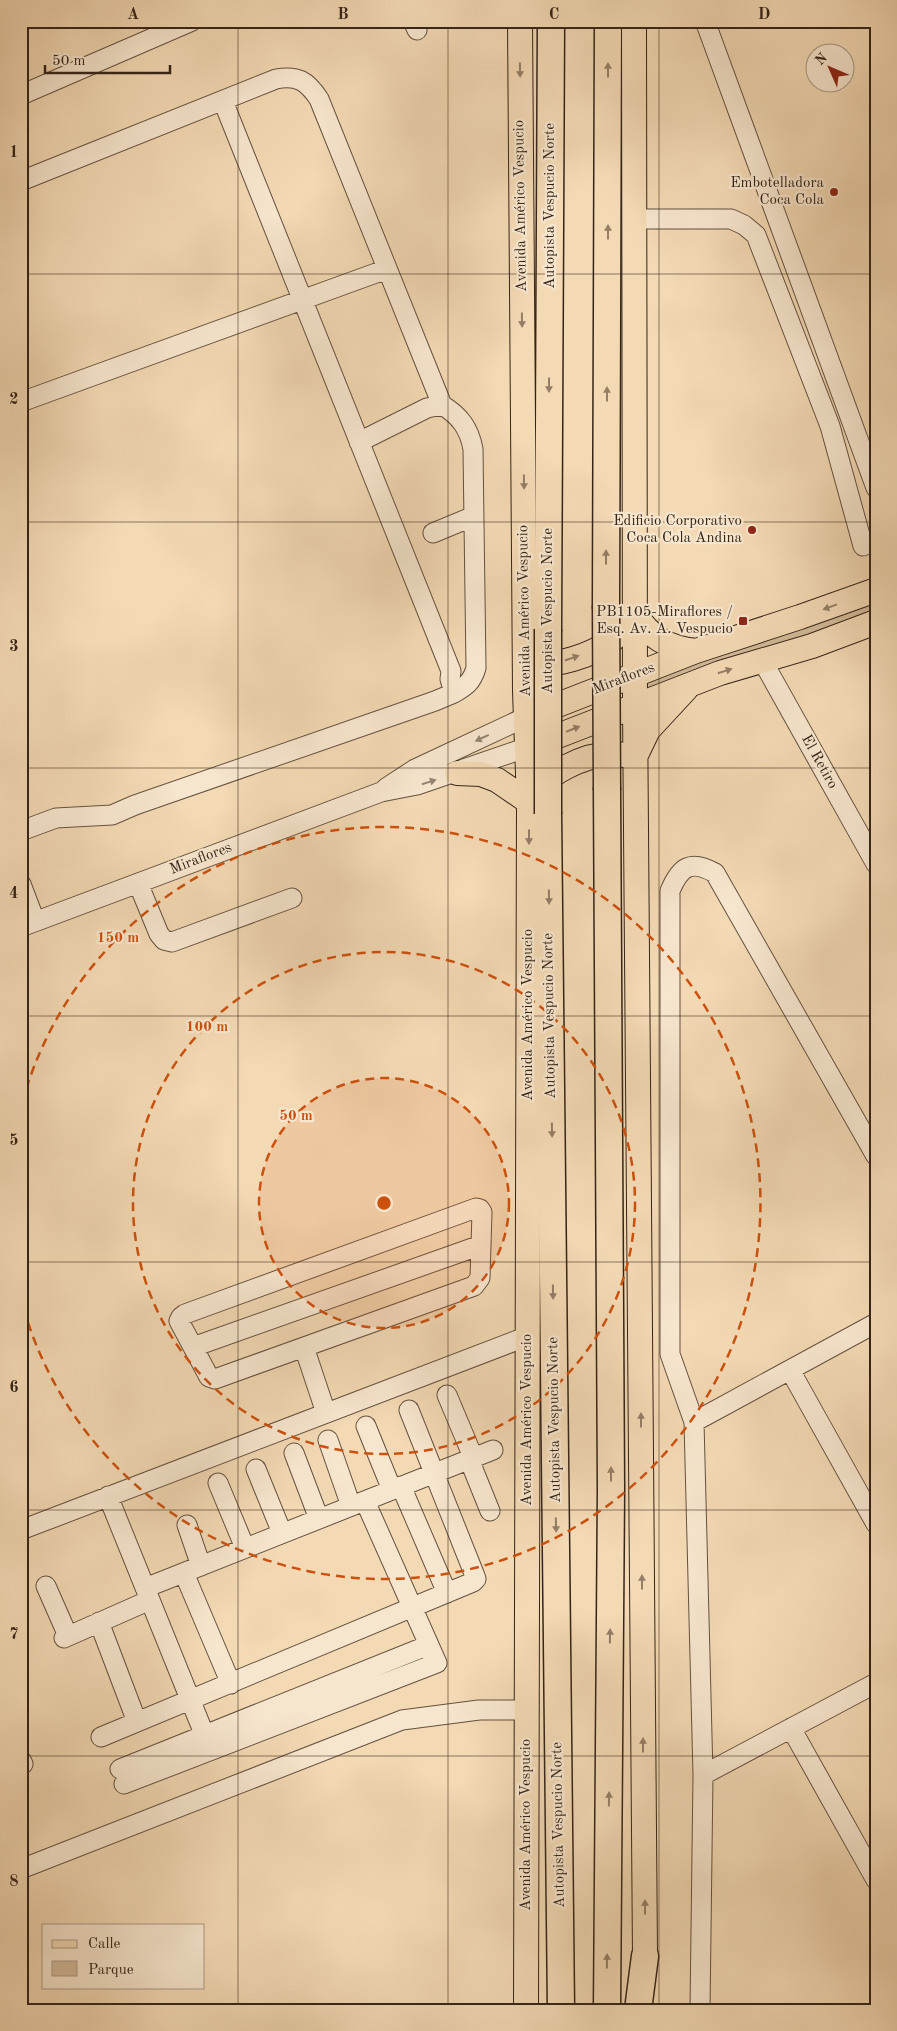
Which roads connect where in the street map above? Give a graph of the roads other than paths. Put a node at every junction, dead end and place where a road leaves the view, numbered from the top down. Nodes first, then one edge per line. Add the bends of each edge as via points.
1 (192, 21) edge
2 (520, 21) edge
3 (551, 21) edge
4 (608, 21) edge
5 (634, 21) edge
6 (705, 21) edge
7 (21, 95) edge
8 (223, 101) junction
9 (21, 181) edge
10 (635, 219) junction
11 (387, 269) junction
12 (303, 300) junction
13 (21, 402) edge
14 (442, 405) junction
15 (360, 442) junction
16 (876, 488) edge
17 (474, 516) junction
18 (433, 533) dead end
19 (876, 540) edge
20 (876, 590) edge
21 (634, 612) junction
22 (876, 622) edge
23 (696, 651) junction
24 (525, 659) junction
25 (762, 660) junction
26 (634, 675) junction
27 (690, 684) junction
28 (454, 693) junction
29 (635, 705) junction
30 (526, 717) junction
31 (528, 747) junction
32 (635, 757) junction
33 (457, 773) junction
34 (381, 792) junction
35 (538, 808) junction
36 (21, 831) edge
37 (876, 864) edge
38 (138, 883) junction
39 (21, 884) edge
40 (292, 898) dead end
41 (28, 924) edge
42 (876, 1156) edge
43 (481, 1245) junction
44 (876, 1322) edge
45 (528, 1336) junction
46 (193, 1347) junction
47 (304, 1347) junction
48 (790, 1370) junction
49 (447, 1395) dead end
50 (409, 1410) dead end
51 (326, 1413) junction
52 (694, 1422) junction
53 (366, 1426) dead end
54 (328, 1440) dead end
55 (493, 1450) dead end
56 (294, 1453) dead end
57 (471, 1458) junction
58 (256, 1468) dead end
59 (434, 1473) junction
60 (218, 1483) dead end
61 (397, 1488) junction
62 (108, 1496) junction
63 (358, 1503) junction
64 (490, 1511) dead end
65 (319, 1519) junction
66 (876, 1524) edge
67 (187, 1525) dead end
68 (21, 1530) edge
69 (282, 1534) junction
70 (245, 1548) junction
71 (201, 1566) junction
72 (184, 1573) junction
73 (46, 1586) dead end
74 (447, 1593) junction
75 (148, 1594) junction
76 (412, 1608) junction
77 (99, 1622) junction
78 (876, 1682) edge
79 (231, 1684) junction
80 (191, 1700) junction
81 (527, 1710) junction
82 (137, 1722) junction
83 (791, 1728) junction
84 (101, 1737) dead end
85 (208, 1743) junction
86 (704, 1775) junction
87 (122, 1777) dead end
88 (21, 1869) edge
89 (876, 1880) edge
90 (645, 1956) junction
91 (526, 2010) edge
92 (561, 2010) edge
93 (606, 2010) edge
94 (638, 2010) edge
95 (644, 2010) edge
96 (700, 2010) edge

1 - 7 street
2 -> 24 main road, Avenida Américo Vespucio
3 -> 35 highway, Autopista Vespucio Norte, bridge via 548,629
93 -> 4 highway, bridge via 612,1490 606,606
5 - 10 main road
6 - 16 street
8 - 9 street
8 - 11 street via 287,77 305,82 312,89 319,99
8 - 12 street
10 - 19 street via 730,220 744,225 756,235 830,426 864,546
10 - 21 main road
11 - 12 street
11 - 14 street
12 - 13 street
12 - 15 street
14 - 15 street via 427,408
14 - 17 street via 454,412 471,437
15 - 28 street via 452,672 450,678
17 - 18 street
17 - 28 street via 476,668 473,679
20 -> 23 main road, Miraflores
21 - 23 main road via 660,641 680,650
24 -> 21 main road via 539,664 556,664 598,649 620,633
21 - 26 main road
22 - 25 main road, Miraflores via 812,646
23 - 26 main road, Miraflores
24 - 30 main road, Avenida Américo Vespucio
27 -> 25 main road, Miraflores
25 - 37 street, El Retiro
26 - 29 main road
26 - 30 main road, Miraflores
27 - 29 main road, Miraflores
27 - 32 main road via 648,730
28 - 36 street via 112,815 56,818
31 -> 29 main road, Miraflores
29 - 32 main road
30 - 31 main road, Avenida Américo Vespucio
30 -> 34 street, Miraflores via 415,769
31 - 33 street, Miraflores
31 - 35 main road, Avenida Américo Vespucio
32 - 35 main road via 602,755 558,771 541,783
90 -> 32 main road
34 -> 33 street, Miraflores
33 - 35 main road via 481,774 497,780
34 - 38 street, Miraflores
35 -> 45 main road, Avenida Américo Vespucio
35 -> 92 highway, Autopista Vespucio Norte
38 - 40 street via 159,934 172,942
38 - 41 street, Miraflores
39 - 41 street
42 - 52 street via 715,873 704,867 688,867 677,874 670,891 670,1354
43 - 46 street
43 - 46 street via 482,1212 476,1208 185,1314 179,1321
43 - 47 street via 480,1278 474,1286
44 - 48 street
45 - 51 street
45 - 81 main road, Avenida Américo Vespucio
46 - 47 street via 212,1379
47 - 51 street
48 - 52 street
48 - 66 street
49 - 57 street
50 - 59 street
51 - 62 street
52 - 86 street
53 - 61 street
54 - 63 street
55 - 57 street
56 - 65 street
57 - 59 street
57 - 64 street
58 - 69 street
59 - 61 street
59 - 74 street via 475,1576 473,1582
60 - 70 street
61 - 63 street
61 - 74 street
62 - 68 street
62 - 75 street
63 - 65 street
63 - 76 street
65 - 69 street
67 - 71 street
69 - 70 street
70 - 71 street
71 - 72 street
72 - 75 street
72 - 79 street
73 - 77 street via 66,1637
74 - 76 street
75 - 77 street
75 - 80 street
76 - 79 street
76 - 85 street via 436,1663
77 - 82 street
78 - 83 street
79 - 80 street
80 - 82 street
80 - 85 street
81 - 88 street via 479,1710 402,1720
81 - 91 main road, Avenida Américo Vespucio
82 - 84 street
83 - 86 street
83 - 89 street
85 - 87 street
86 - 96 street
90 - 94 highway
90 - 95 street

